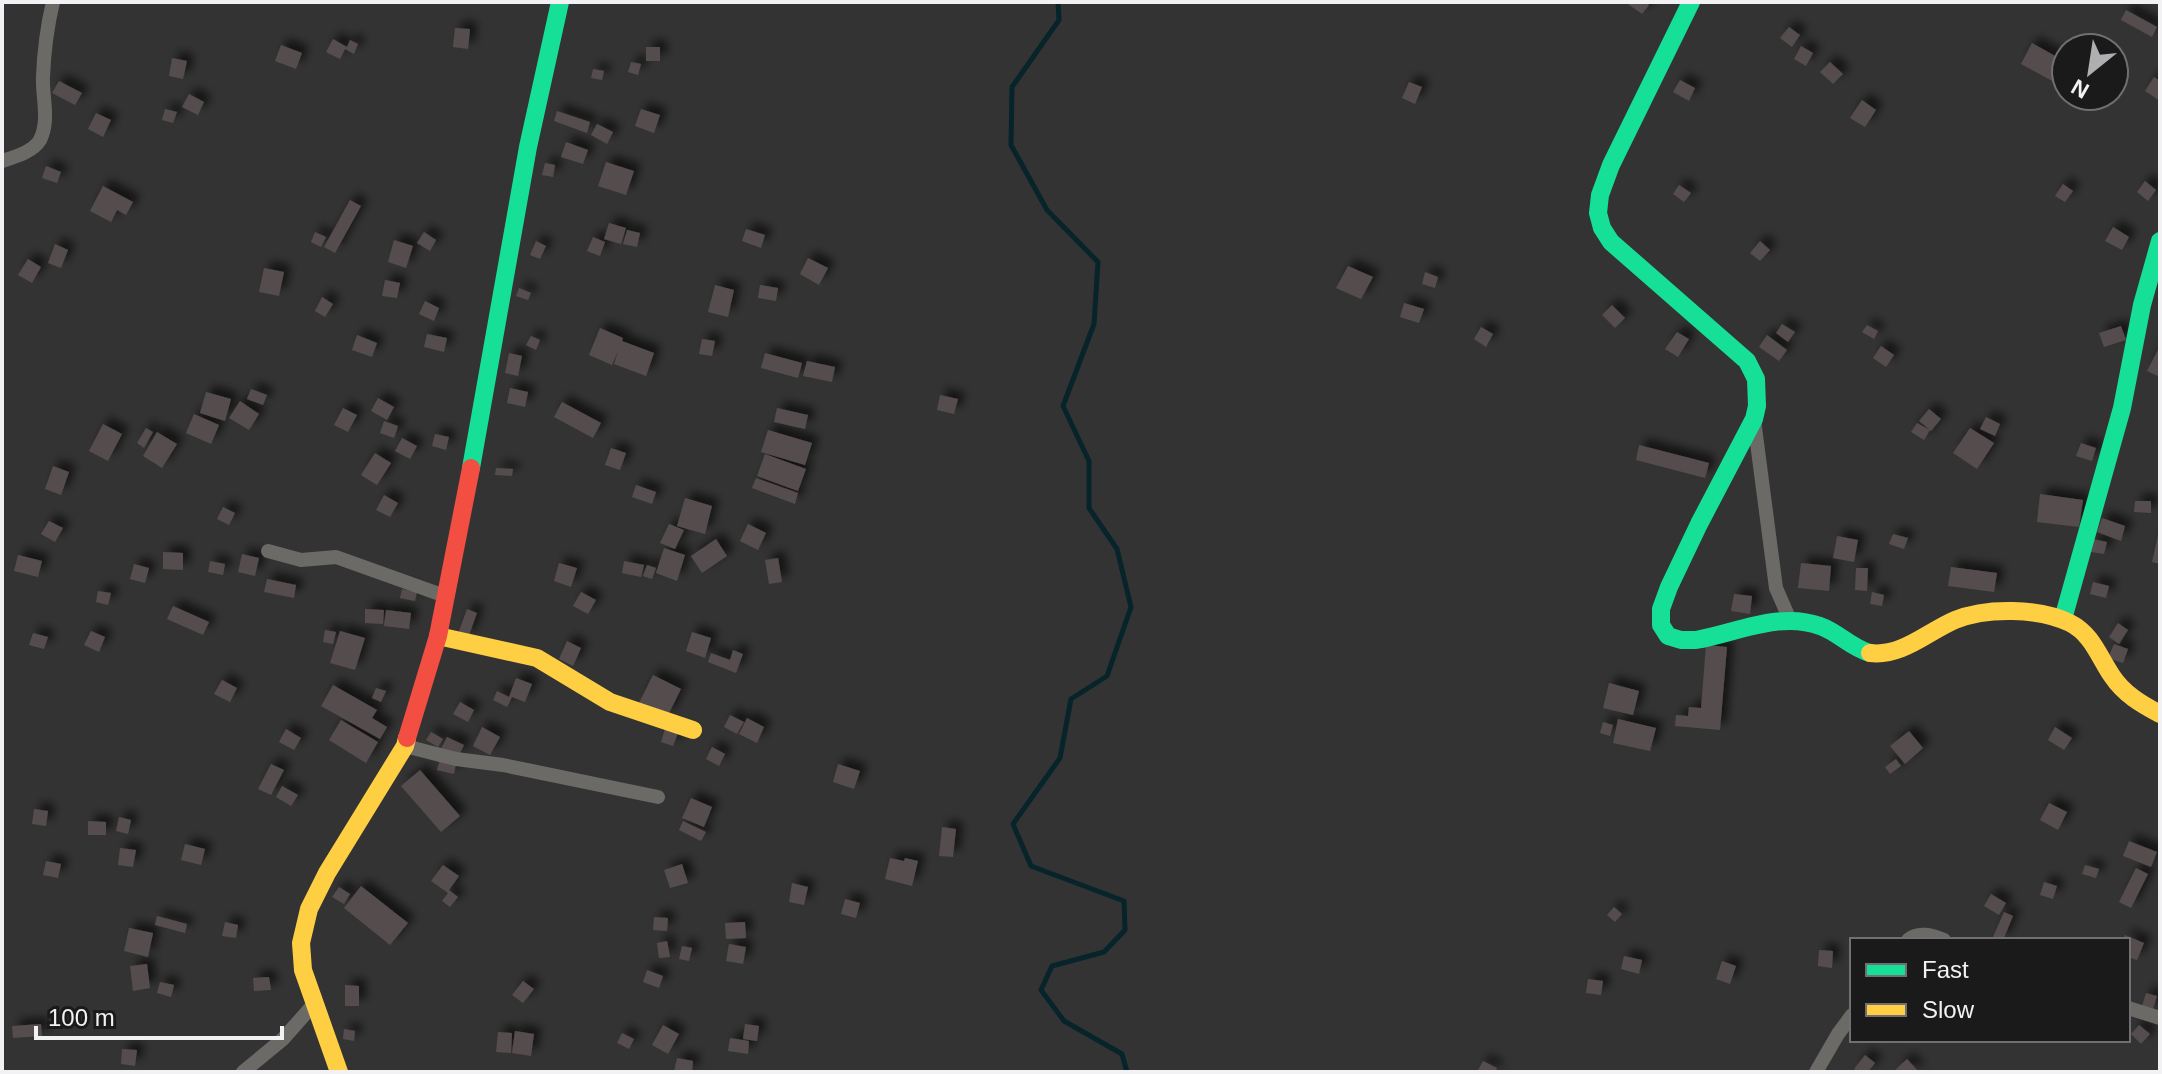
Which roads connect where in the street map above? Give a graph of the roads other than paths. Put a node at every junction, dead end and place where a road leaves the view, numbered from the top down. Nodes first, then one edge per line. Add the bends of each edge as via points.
1 (53, 2) edge
2 (560, 2) edge
3 (1691, 2) edge
4 (2, 161) edge
5 (2160, 241) edge
6 (1754, 419) junction
7 (268, 551) dead end
8 (445, 596) junction
9 (2063, 619) junction
10 (1790, 620) junction
11 (438, 636) junction
12 (2160, 714) edge
13 (693, 730) dead end
14 (405, 746) junction
15 (658, 797) dead end
16 (1910, 938) edge
17 (1937, 938) edge
18 (314, 1004) junction
19 (2130, 1009) edge
20 (1850, 1018) edge
21 (2160, 1018) edge
22 (243, 1072) edge
23 (339, 1072) edge
24 (1816, 1072) edge

1 - 4 street via 45,34 45,107 39,140
2 - 8 street
3 - 6 street via 1611,165 1598,213 1618,249 1747,361 1756,379
5 - 9 street via 2122,408
6 - 10 street via 1776,588
6 - 10 street via 1708,502 1660,617 1670,637 1683,640
7 - 8 street via 301,560 336,557
8 - 11 street
9 - 10 street via 2036,612 1979,613 1877,655 1818,625
9 - 12 street via 2093,641 2127,694
11 - 13 street via 537,658 610,702
11 - 14 street
14 - 15 street
14 - 18 street via 309,909 301,943
16 - 17 street
18 - 22 street
18 - 23 street
19 - 21 street
20 - 24 street

